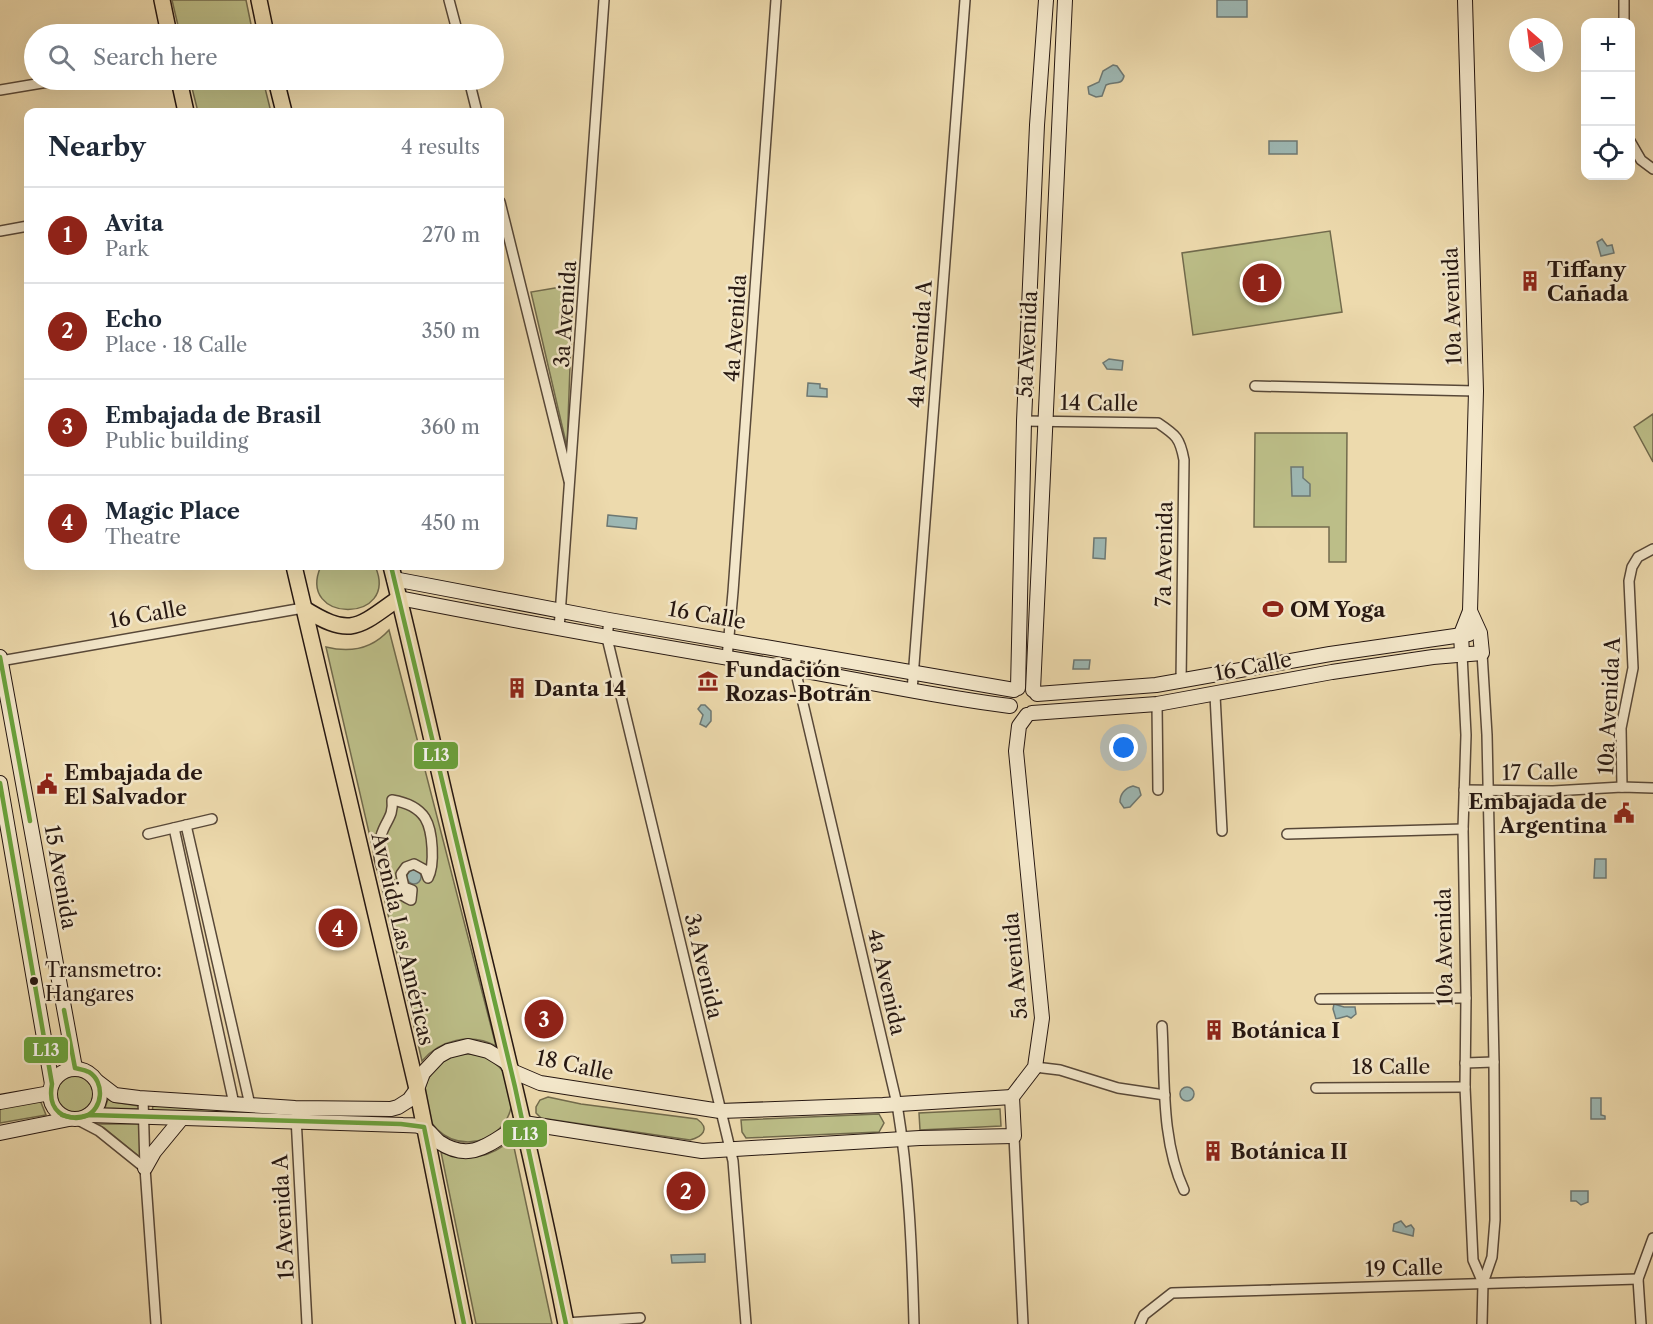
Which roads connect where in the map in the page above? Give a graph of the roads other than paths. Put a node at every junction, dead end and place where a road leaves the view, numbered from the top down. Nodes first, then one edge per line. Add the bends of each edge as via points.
1 (162, 0) edge
2 (259, 0) edge
3 (449, 0) edge
4 (604, 0) edge
5 (776, 0) edge
6 (965, 0) edge
7 (1046, 0) edge
8 (1065, 0) edge
9 (1465, 0) edge
10 (1624, 0) edge
11 (1624, 18) edge
12 (167, 24) edge
13 (264, 24) edge
14 (455, 24) edge
15 (24, 86) edge
16 (0, 90) edge
17 (181, 90) edge
18 (278, 90) edge
19 (472, 90) edge
20 (185, 108) edge
21 (283, 108) edge
22 (476, 108) edge
23 (1635, 150) edge
24 (1653, 169) edge
25 (504, 218) edge
26 (24, 227) edge
27 (0, 231) edge
28 (1255, 386) dead end
29 (1476, 391) junction
30 (1044, 420) junction
31 (1024, 421) junction
32 (1171, 431) joint
33 (571, 489) junction
34 (1653, 549) edge
35 (297, 570) edge
36 (392, 572) edge
37 (1471, 586) junction
38 (399, 598) junction
39 (303, 608) junction
40 (561, 611) junction
41 (1470, 611) junction
42 (609, 620) junction
43 (559, 629) junction
44 (1480, 633) junction
45 (1461, 634) junction
46 (607, 638) junction
47 (1431, 639) junction
48 (729, 640) junction
49 (797, 652) junction
50 (1482, 653) junction
51 (1462, 654) junction
52 (727, 658) junction
53 (0, 659) edge
54 (795, 669) junction
55 (913, 673) junction
56 (1180, 682) junction
57 (1016, 689) junction
58 (912, 691) junction
59 (1035, 692) junction
60 (1215, 695) junction
61 (1157, 704) junction
62 (1021, 712) junction
63 (0, 783) edge
64 (1622, 787) junction
65 (1653, 788) edge
66 (1158, 790) dead end
67 (1464, 790) junction
68 (1488, 791) junction
69 (212, 819) dead end
70 (186, 825) junction
71 (174, 828) junction
72 (1463, 829) junction
73 (1222, 831) dead end
74 (148, 834) dead end
75 (1287, 834) dead end
76 (380, 862) joint
77 (1466, 998) junction
78 (1320, 999) dead end
79 (1162, 1026) dead end
80 (1494, 1062) junction
81 (1465, 1063) junction
82 (1035, 1067) junction
83 (75, 1068) junction
84 (512, 1071) junction
85 (98, 1082) junction
86 (1465, 1087) junction
87 (1316, 1088) dead end
88 (51, 1089) junction
89 (417, 1089) junction
90 (1166, 1095) junction
91 (1012, 1097) junction
92 (143, 1098) junction
93 (0, 1102) edge
94 (234, 1104) junction
95 (897, 1104) junction
96 (250, 1105) junction
97 (720, 1111) junction
98 (296, 1114) junction
99 (144, 1117) junction
100 (78, 1118) junction
101 (182, 1118) junction
102 (524, 1123) junction
103 (424, 1127) junction
104 (0, 1132) edge
105 (1014, 1136) junction
106 (903, 1140) junction
107 (731, 1149) junction
108 (145, 1168) junction
109 (1184, 1190) dead end
110 (1653, 1238) edge
111 (1638, 1279) junction
112 (1484, 1283) junction
113 (640, 1318) dead end
114 (156, 1324) edge
115 (308, 1324) edge
116 (464, 1324) edge
117 (566, 1324) edge
118 (746, 1324) edge
119 (914, 1324) edge
120 (1023, 1324) edge
121 (1140, 1324) edge
122 (1482, 1324) edge
123 (1641, 1324) edge

1 - 12 main road
2 - 13 main road
3 - 14 street
4 - 33 street, 3a Avenida
5 - 48 street, 4a Avenida
6 - 55 street, 4a Avenida A
7 - 31 street, 5a Avenida
8 - 30 street, 5a Avenida
9 - 29 street, 10a Avenida
10 - 11 street
15 - 16 street
17 - 20 main road
18 - 21 main road
19 - 22 street
23 - 24 street
25 - 33 street
26 - 27 street
28 - 29 street
29 - 37 street, 10a Avenida
30 - 31 street, 14 Calle
30 - 32 street, 14 Calle via 1158,423
30 - 59 street, 5a Avenida
31 - 57 street, 5a Avenida
32 - 56 street, 7a Avenida via 1181,442 1184,460
33 - 40 street, 3a Avenida
34 - 64 street, 10a Avenida A via 1638,557 1629,581 1633,668 1621,728
35 - 39 main road, Avenida Las Américas
36 - 38 main road
36 - 40 street, 16 Calle
37 - 41 street, 10a Avenida
37 - 47 street via 1456,622
38 - 39 main road via 366,623 351,627 337,626
38 - 43 street, 16 Calle
38 - 84 main road
39 - 53 street, 16 Calle
39 - 89 main road, Avenida Las Américas
40 - 42 street, 16 Calle
40 - 43 street, 3a Avenida
41 - 44 street, 10a Avenida
41 - 45 street, 10a Avenida
42 - 46 street, 3a Avenida
42 - 48 street, 16 Calle
43 - 46 street, 16 Calle
44 - 45 street, 16 Calle
44 - 50 street, 10a Avenida
45 - 47 street, 16 Calle
45 - 51 street, 10a Avenida
46 - 52 street, 16 Calle
46 - 97 street, 3a Avenida
47 - 56 street, 16 Calle
48 - 49 street, 16 Calle
48 - 52 street, 4a Avenida
49 - 54 street, 4a Avenida
49 - 55 street, 16 Calle
50 - 51 street, 16 Calle
50 - 68 street, 10a Avenida
51 - 60 street, 16 Calle via 1332,672
51 - 67 street, 10a Avenida
52 - 54 street, 16 Calle
53 - 83 street, 15 Avenida
54 - 58 street, 16 Calle
54 - 95 street, 4a Avenida
55 - 57 street, 16 Calle
55 - 58 street, 4a Avenida A
56 - 59 street, 16 Calle
57 - 59 street via 1023,686
57 - 62 street via 1009,700
58 - 62 street, 16 Calle
59 - 62 street via 1038,705
60 - 61 street, 16 Calle
60 - 73 street
61 - 62 street, 16 Calle
61 - 66 street
62 - 82 street, 5a Avenida via 1016,751 1042,1018
63 - 88 street, 15 Avenida
64 - 65 street, 17 Calle
64 - 68 street, 17 Calle
67 - 68 street, 17 Calle
67 - 72 street, 10a Avenida
68 - 80 street, 10a Avenida
69 - 70 street
70 - 71 street
70 - 96 street
71 - 74 street
71 - 94 street
72 - 75 street
72 - 77 street, 10a Avenida
76 - 76 street via 380,839 392,813 392,800 409,805 426,820 432,849 428,878 425,870 414,864 402,870 402,883 412,890 411,900 392,887
77 - 78 street
77 - 81 street, 10a Avenida
79 - 90 street
80 - 81 street
80 - 112 street, 10a Avenida via 1495,1220 1492,1257
81 - 86 street, 10a Avenida
82 - 90 street via 1060,1070 1118,1088
82 - 91 street, 5a Avenida
83 - 85 street via 88,1072
83 - 88 street via 64,1071
84 - 89 street, 18 Calle via 506,1062 488,1051 458,1048 431,1062
84 - 97 street, 18 Calle via 540,1083
84 - 102 main road
85 - 92 street, 18 Calle via 115,1095
85 - 100 street via 97,1106
86 - 87 street, 18 Calle
86 - 112 street, 10a Avenida via 1473,1260
88 - 93 street
88 - 100 street via 55,1109
89 - 98 street, 18 Calle via 409,1100 391,1109
89 - 103 main road, Avenida Las Américas
90 - 109 street via 1171,1151
91 - 95 street, 18 Calle
91 - 105 street
92 - 94 street, 18 Calle
92 - 99 street
94 - 96 street, 18 Calle
95 - 97 street, 18 Calle
95 - 106 street, 4a Avenida
96 - 98 street, 18 Calle
97 - 107 street, 3a Avenida
98 - 101 street, 18 Calle
98 - 103 street, 18 Calle
98 - 115 street, 15 Avenida A
99 - 100 street, 18 Calle
99 - 101 street, 18 Calle
99 - 108 street
100 - 104 street, 18 Calle
100 - 108 street
101 - 108 street
102 - 103 street via 492,1144 471,1150 450,1147
102 - 107 street via 702,1150
102 - 117 main road
103 - 116 main road, Avenida Las Américas
105 - 106 street
105 - 120 street
106 - 107 street
106 - 119 street, 4a Avenida
107 - 118 street, 3a Avenida
108 - 114 street
110 - 111 street
111 - 112 street, 19 Calle
111 - 123 street
112 - 121 street, 19 Calle via 1172,1293 1144,1315
112 - 122 street, 10a Avenida
113 - 117 street

